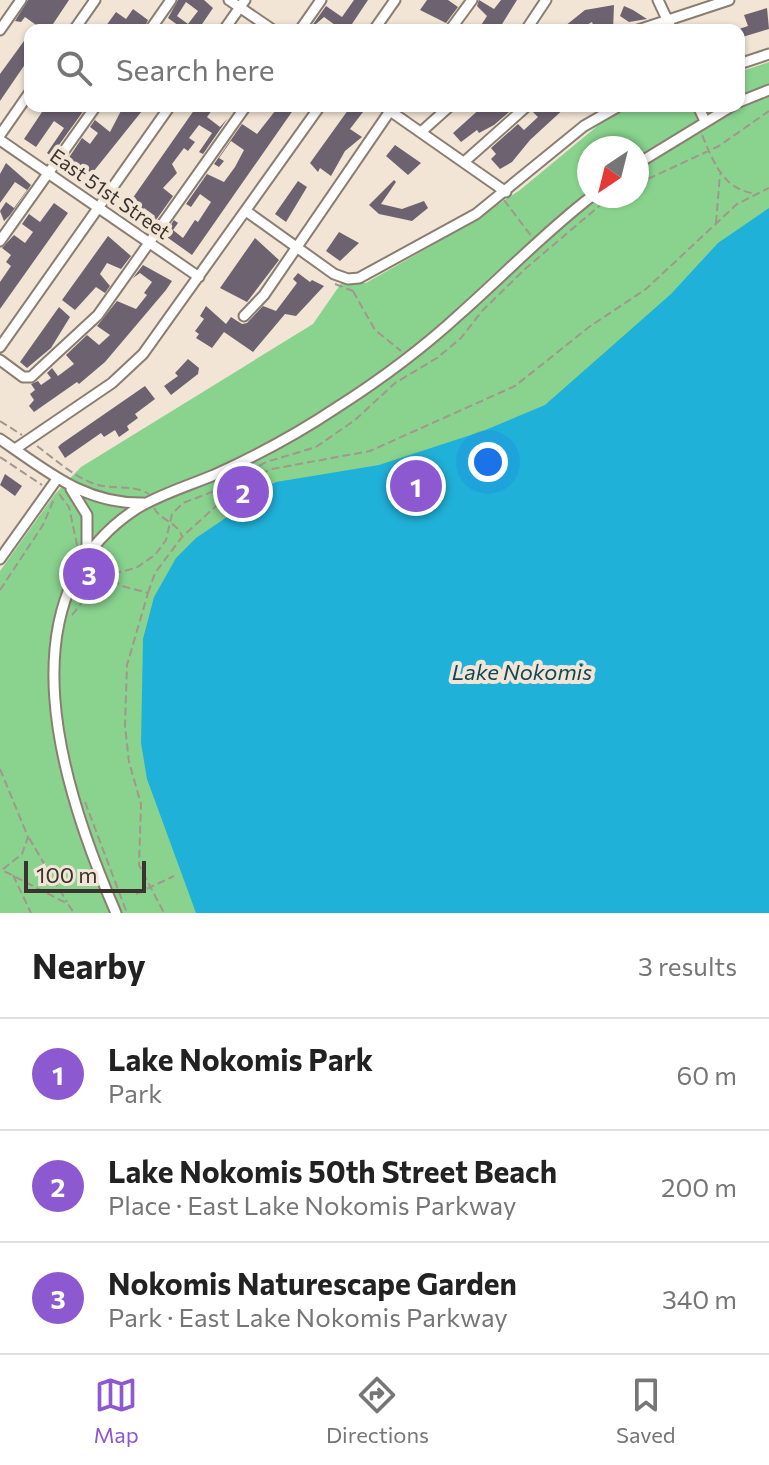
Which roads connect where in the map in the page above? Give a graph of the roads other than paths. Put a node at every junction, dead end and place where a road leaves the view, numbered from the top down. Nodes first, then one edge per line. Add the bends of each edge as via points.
1 (21, 0) edge
2 (95, 0) edge
3 (171, 0) edge
4 (229, 0) edge
5 (321, 0) edge
6 (395, 0) edge
7 (472, 0) edge
8 (548, 0) edge
9 (658, 0) edge
10 (729, 0) edge
11 (242, 4) edge
12 (78, 24) edge
13 (154, 24) edge
14 (228, 24) edge
15 (266, 24) edge
16 (304, 24) edge
17 (378, 24) edge
18 (454, 24) edge
19 (530, 24) edge
20 (670, 24) edge
21 (672, 24) edge
22 (0, 30) edge
23 (769, 54) edge
24 (745, 62) edge
25 (769, 90) edge
26 (745, 100) edge
27 (24, 101) edge
28 (92, 112) edge
29 (166, 112) edge
30 (242, 112) edge
31 (316, 112) edge
32 (384, 112) edge
33 (393, 112) edge
34 (443, 112) edge
35 (520, 112) edge
36 (608, 112) edge
37 (701, 112) edge
38 (721, 112) edge
39 (705, 121) junction
40 (421, 132) junction
41 (0, 137) edge
42 (649, 156) edge
43 (464, 162) junction
44 (48, 173) junction
45 (505, 196) junction
46 (98, 208) junction
47 (577, 208) edge
48 (246, 211) junction
49 (0, 241) edge
50 (150, 243) junction
51 (296, 247) junction
52 (199, 277) junction
53 (244, 316) dead end
54 (0, 347) edge
55 (0, 360) edge
56 (0, 439) edge
57 (15, 449) junction
58 (57, 479) junction
59 (69, 487) junction
60 (150, 503) junction
61 (85, 553) junction
62 (0, 559) edge
63 (116, 913) edge

1 - 22 street
2 - 12 street
3 - 13 street
4 - 11 street
5 - 16 street
6 - 17 street
7 - 18 street
8 - 19 street
9 - 20 street
10 - 21 street
11 - 14 street
11 - 15 street
23 - 24 street
25 - 26 street
27 - 41 street
28 - 44 street
29 - 46 street
30 - 50 street
31 - 48 street
32 - 51 street
33 - 40 street
34 - 40 street
35 - 43 street
36 - 45 street via 584,126
37 - 39 street
38 - 39 street
39 - 42 street
40 - 43 street
41 - 44 street, East 51st Street
43 - 45 street
44 - 46 street, East 51st Street
44 - 49 street
45 - 51 street via 359,278 334,274
46 - 50 street, East 51st Street
46 - 54 street
47 - 60 street via 460,314 334,410
48 - 51 street
48 - 52 street
50 - 52 street, East 51st Street
50 - 55 street via 91,323 34,374 23,377
51 - 53 street
52 - 57 street via 130,368
56 - 57 street
57 - 58 street
58 - 59 street
58 - 62 street
59 - 60 street via 104,500
59 - 61 street via 87,515
60 - 61 street via 121,519
61 - 63 street via 58,600 48,644 47,698 54,743 79,821

